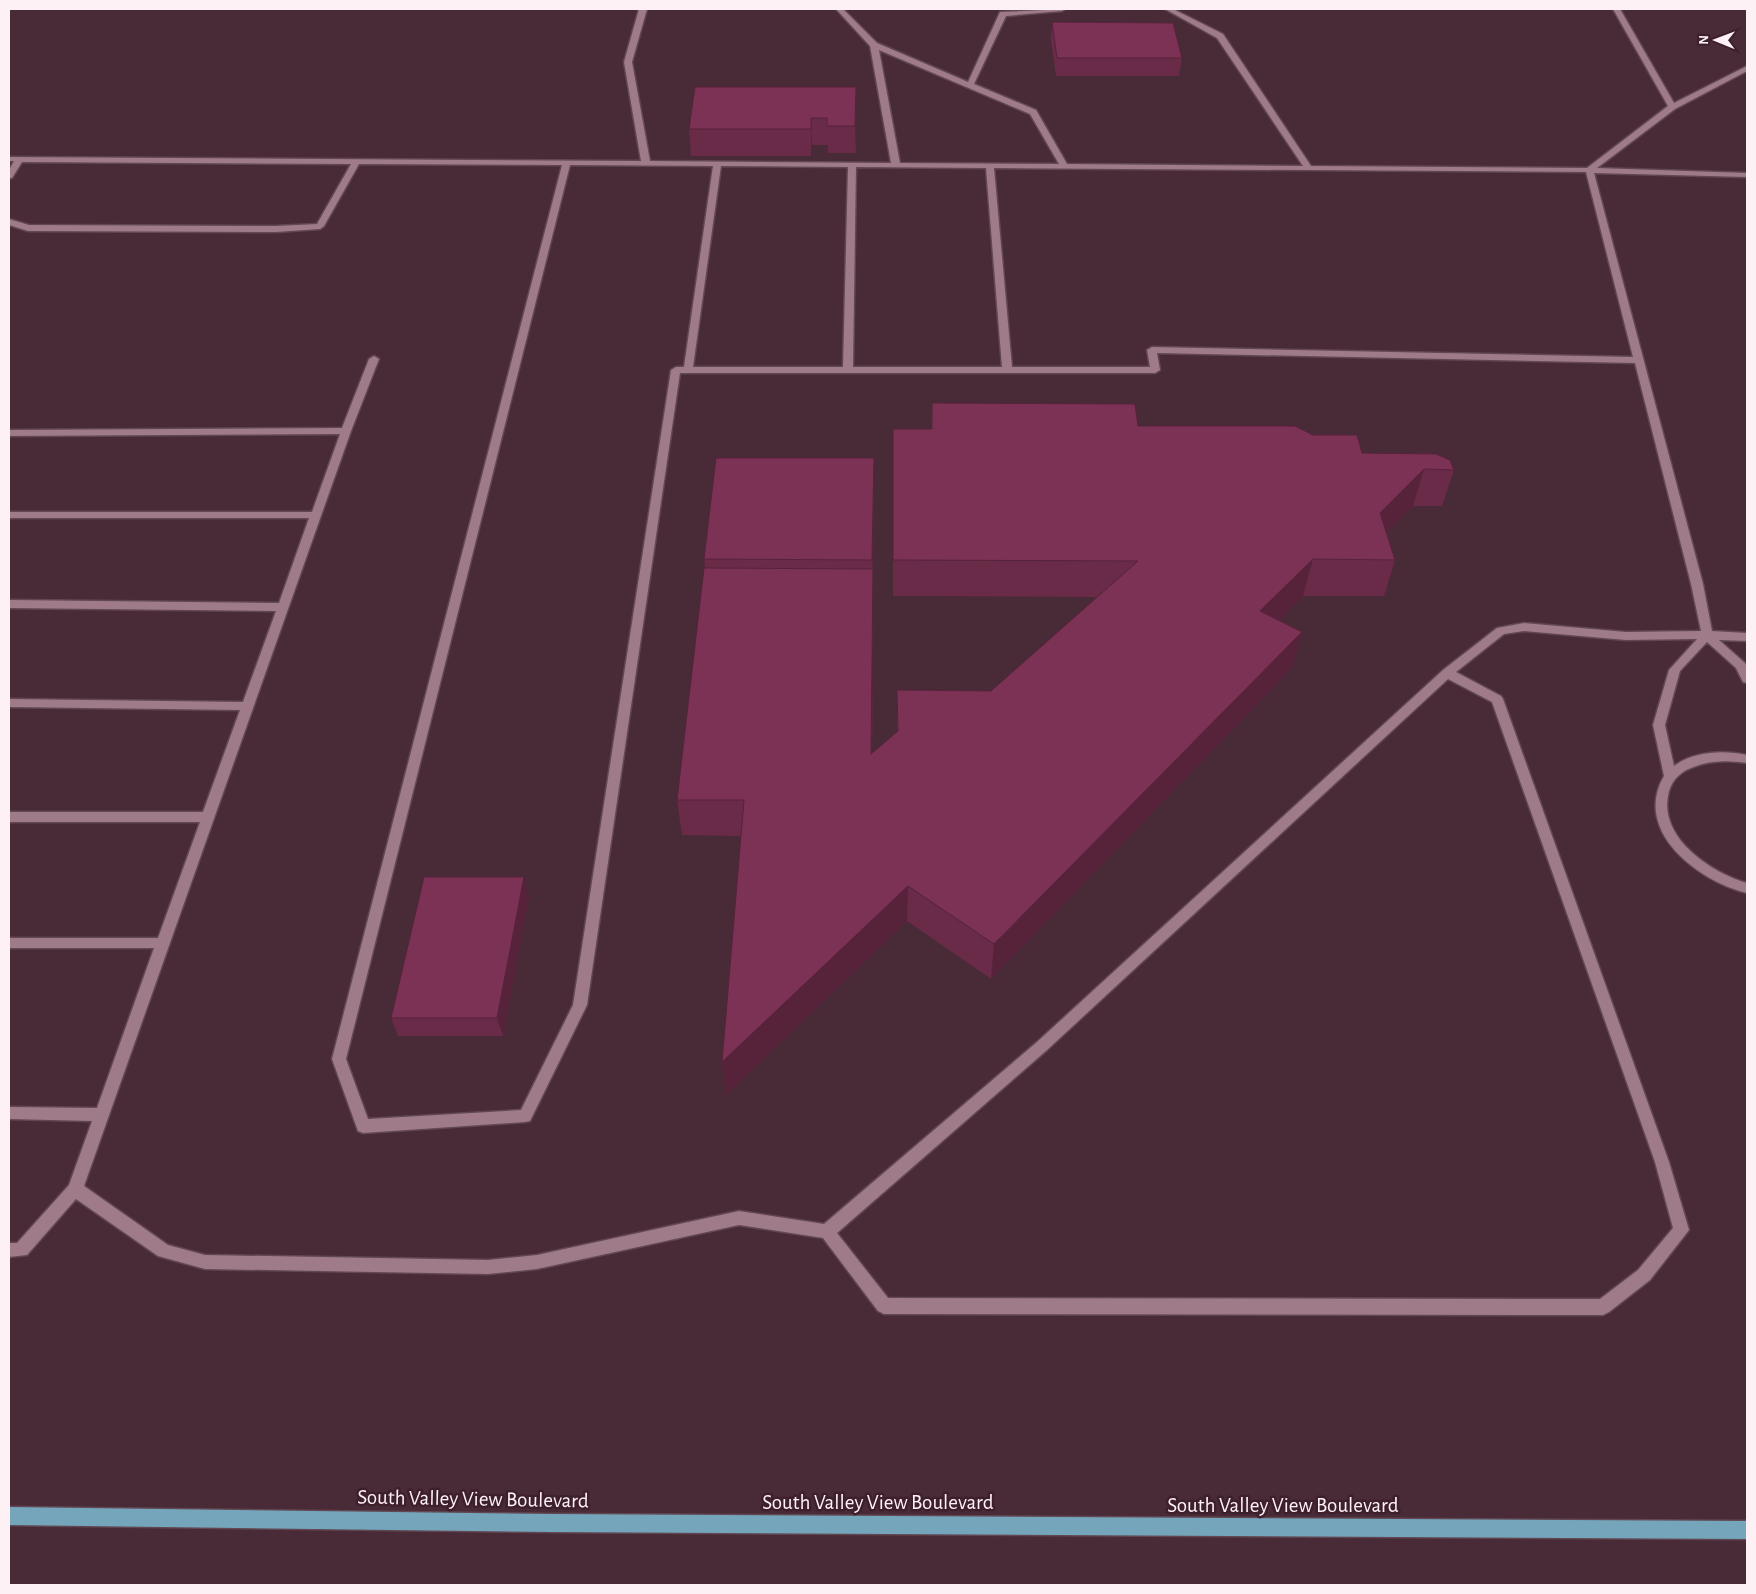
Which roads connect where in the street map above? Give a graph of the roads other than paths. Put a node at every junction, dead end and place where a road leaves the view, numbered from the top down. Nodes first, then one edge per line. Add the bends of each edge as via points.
1 (643, 9) edge
2 (839, 9) edge
3 (1062, 9) edge
4 (1168, 9) edge
5 (1616, 9) edge
6 (874, 45) junction
7 (1747, 68) edge
8 (970, 85) junction
9 (1672, 107) junction
10 (9, 159) edge
11 (20, 159) junction
12 (356, 162) junction
13 (566, 164) junction
14 (646, 164) junction
15 (717, 165) junction
16 (852, 166) junction
17 (896, 166) junction
18 (990, 167) junction
19 (1065, 167) junction
20 (1309, 169) junction
21 (1589, 170) junction
22 (1747, 175) edge
23 (9, 176) edge
24 (9, 222) edge
25 (374, 359) dead end
26 (1638, 360) junction
27 (688, 370) junction
28 (848, 370) junction
29 (1007, 370) junction
30 (346, 431) junction
31 (9, 433) edge
32 (9, 514) edge
33 (316, 516) junction
34 (9, 604) edge
35 (283, 607) junction
36 (1707, 635) junction
37 (1747, 638) edge
38 (1447, 673) junction
39 (1747, 679) edge
40 (9, 703) edge
41 (248, 706) junction
42 (1747, 759) edge
43 (1670, 775) junction
44 (9, 817) edge
45 (208, 817) junction
46 (1747, 888) edge
47 (9, 943) edge
48 (163, 943) junction
49 (9, 1113) edge
50 (102, 1115) junction
51 (75, 1189) junction
52 (827, 1232) junction
53 (9, 1250) edge
54 (9, 1516) edge
55 (1747, 1530) edge

1 - 14 lane via 628,62
2 - 6 lane
3 - 8 lane via 1003,14
4 - 20 lane via 1220,36
5 - 9 lane
6 - 8 lane
6 - 17 lane
7 - 9 lane
8 - 19 lane via 1033,112
9 - 21 lane
10 - 11 lane
11 - 12 lane
11 - 23 lane
12 - 13 lane
12 - 24 lane via 320,226 276,229 28,228
13 - 14 lane
13 - 27 lane via 339,1059 363,1126 525,1116 580,1005 676,370
14 - 15 lane
15 - 16 lane
15 - 27 lane
16 - 17 lane
16 - 28 lane
17 - 18 lane
18 - 19 lane
18 - 29 lane
19 - 20 lane
20 - 21 lane
21 - 22 lane
21 - 26 lane
25 - 30 lane
26 - 29 lane via 1152,350 1155,370
26 - 36 lane via 1697,584
27 - 28 lane
28 - 29 lane
30 - 31 lane
30 - 33 lane
32 - 33 lane
33 - 35 lane
34 - 35 lane
35 - 41 lane
36 - 37 lane
36 - 38 lane via 1626,636 1524,627 1501,631
36 - 39 lane via 1741,666
36 - 43 lane via 1675,670 1659,724
38 - 52 lane via 1042,1046
38 - 52 lane via 1497,699 1662,1162 1681,1230 1644,1275 1603,1307 884,1306
40 - 41 lane
41 - 45 lane
42 - 43 lane via 1712,756 1690,763
43 - 46 lane via 1660,792 1660,812 1669,834 1687,855 1712,873
44 - 45 lane
45 - 48 lane
47 - 48 lane
48 - 50 lane
49 - 50 lane
50 - 51 lane
51 - 52 lane via 164,1251 205,1262 488,1267 538,1262 739,1218
51 - 53 lane via 21,1250
54 - 55 main road, South Valley View Boulevard via 562,1523

